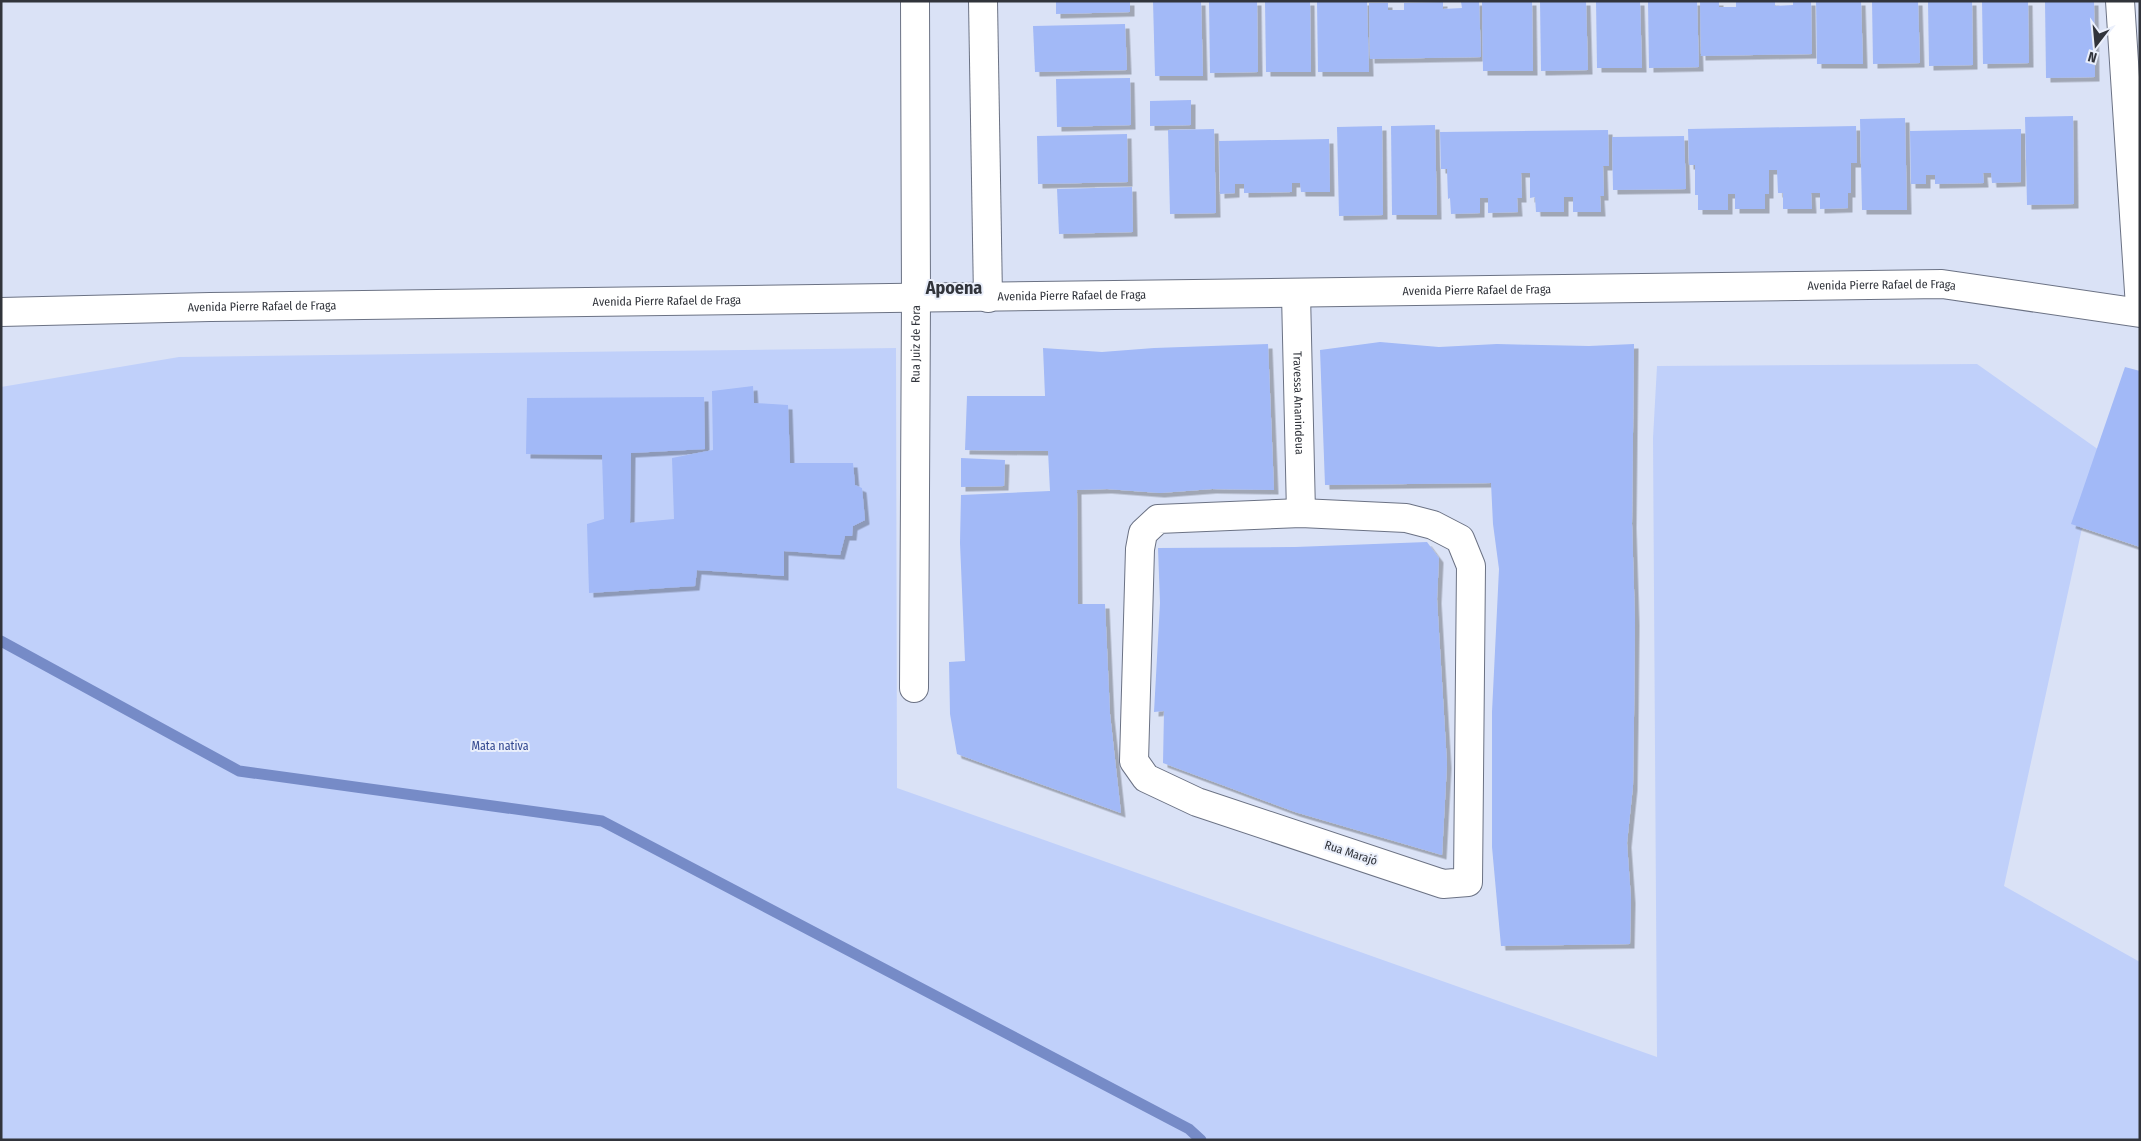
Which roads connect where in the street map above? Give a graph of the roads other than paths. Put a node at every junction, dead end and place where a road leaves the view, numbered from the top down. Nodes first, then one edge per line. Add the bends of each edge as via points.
1 (915, 1) edge
2 (984, 1) edge
3 (2120, 1) edge
4 (1296, 294) junction
5 (916, 298) junction
6 (988, 298) junction
7 (2140, 307) edge
8 (1, 312) edge
9 (2140, 313) edge
10 (1301, 513) junction
11 (914, 688) dead end

1 - 5 street, Rua Juiz de Fora
2 - 6 street
3 - 7 street
4 - 6 street, Avenida Pierre Rafael de Fraga
4 - 9 street, Avenida Pierre Rafael de Fraga via 1942,284
4 - 10 street, Travessa Ananindeua
5 - 6 street, Avenida Pierre Rafael de Fraga
5 - 8 street, Avenida Pierre Rafael de Fraga
5 - 11 street, Rua Juiz de Fora
10 - 10 street, Rua Marajó via 1158,519 1143,533 1134,761 1146,778 1197,802 1443,884 1468,882 1471,566 1460,539 1433,524 1406,518

